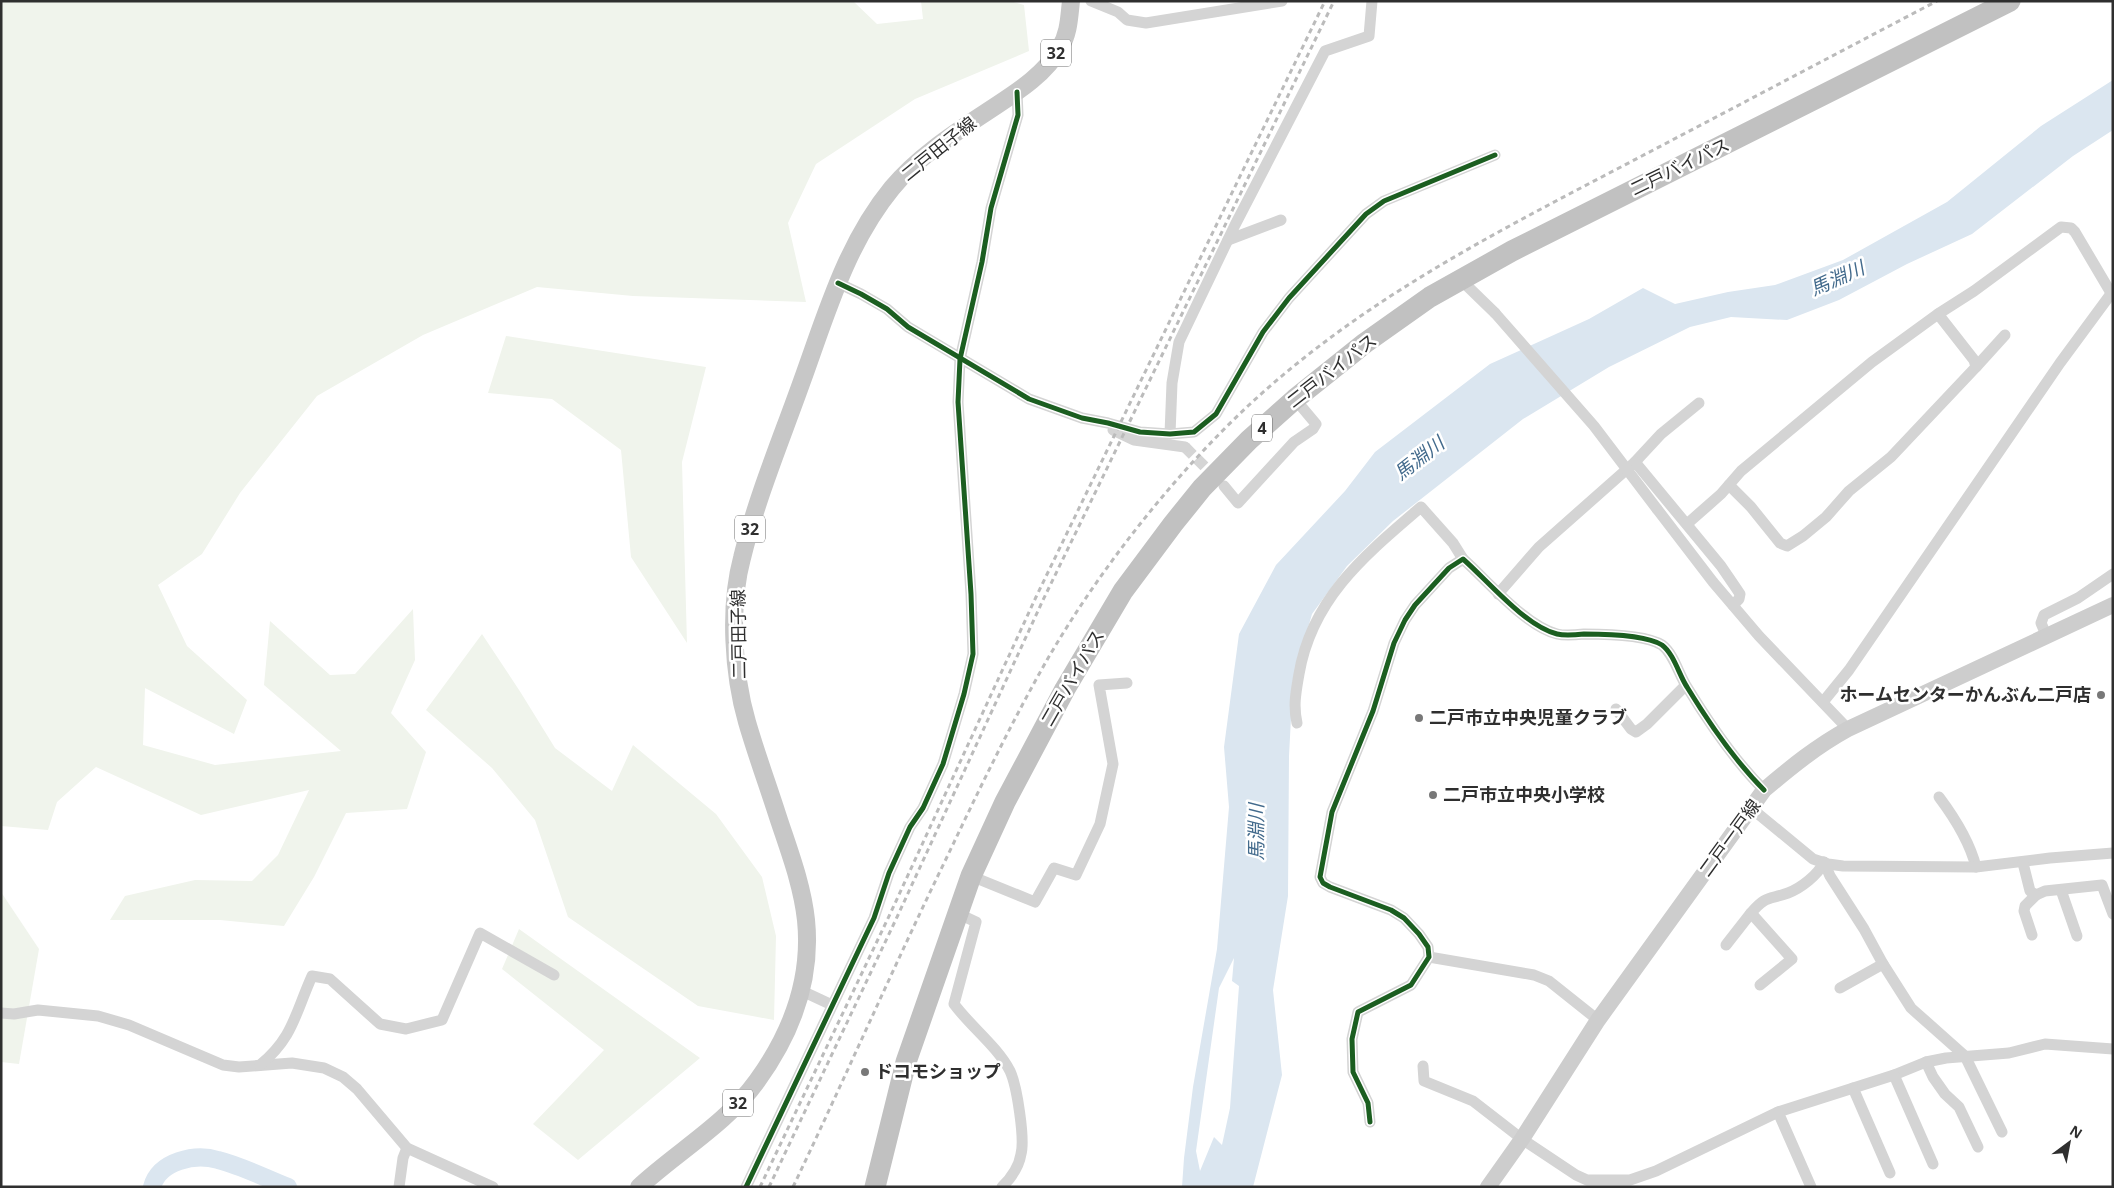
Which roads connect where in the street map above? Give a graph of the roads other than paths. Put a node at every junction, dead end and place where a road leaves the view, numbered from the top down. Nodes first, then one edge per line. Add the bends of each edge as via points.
1 (1071, 1) edge
2 (1091, 1) edge
3 (1282, 1) edge
4 (1372, 1) edge
5 (2010, 1) edge
6 (1017, 92) junction
7 (1495, 155) dead end
8 (1282, 220) dead end
9 (1228, 240) junction
10 (1462, 280) junction
11 (838, 283) junction
12 (2112, 292) edge
13 (1938, 314) junction
14 (2005, 335) dead end
15 (960, 359) junction
16 (1976, 368) junction
17 (1294, 398) junction
18 (1698, 403) dead end
19 (1096, 421) junction
20 (1170, 434) junction
21 (1185, 446) tunnel mouth
22 (1635, 462) junction
23 (1729, 485) junction
24 (1224, 486) tunnel mouth
25 (1687, 524) junction
26 (1463, 559) junction
27 (2113, 574) edge
28 (1498, 594) junction
29 (1733, 605) junction
30 (2113, 605) edge
31 (2047, 636) junction
32 (1126, 683) dead end
33 (1685, 686) junction
34 (1823, 702) junction
35 (1616, 709) dead end
36 (1297, 724) dead end
37 (1848, 729) junction
38 (1764, 790) junction
39 (1939, 797) dead end
40 (1751, 808) junction
41 (2113, 853) edge
42 (1824, 862) junction
43 (2024, 863) junction
44 (1976, 867) junction
45 (971, 876) junction
46 (2060, 890) junction
47 (2036, 895) junction
48 (1751, 913) junction
49 (959, 914) junction
50 (2113, 914) edge
51 (2032, 935) dead end
52 (2077, 936) dead end
53 (1726, 945) dead end
54 (1429, 957) junction
55 (1883, 964) junction
56 (554, 975) dead end
57 (1760, 985) dead end
58 (1840, 988) dead end
59 (802, 991) junction
60 (832, 1005) junction
61 (1, 1013) edge
62 (1598, 1020) junction
63 (2113, 1048) edge
64 (1965, 1056) junction
65 (1926, 1062) junction
66 (260, 1066) junction
67 (1424, 1066) dead end
68 (1894, 1075) junction
69 (1853, 1088) junction
70 (1778, 1112) junction
71 (1370, 1122) dead end
72 (2002, 1132) dead end
73 (1522, 1139) junction
74 (1978, 1147) dead end
75 (407, 1148) junction
76 (1933, 1164) dead end
77 (1890, 1173) dead end
78 (399, 1187) edge
79 (493, 1187) edge
80 (639, 1187) edge
81 (746, 1187) edge
82 (875, 1187) edge
83 (1002, 1187) edge
84 (1488, 1187) edge
85 (1811, 1187) edge

1 - 6 main road, 二戸田子線 / 32 via 1069,22 1061,46 1050,63
2 - 3 street via 1118,12 1127,20 1146,23
4 - 9 street via 1369,36 1325,51
5 - 10 highway, 二戸バイパス / 4 via 1512,251
6 - 11 main road, 二戸田子線 / 32 via 963,127 907,171 866,225
6 - 15 street via 1018,115 991,208
7 - 20 street via 1384,201 1366,214 1289,298 1263,332 1216,414 1194,432
8 - 9 street
9 - 20 street via 1179,342 1172,384
10 - 17 highway, 二戸バイパス / 4 via 1430,297
10 - 29 street, bridge via 1594,426
11 - 15 street via 887,310
11 - 59 main road, 二戸田子線 / 32 via 775,454 741,560 736,590 736,652 746,720 792,858 806,919
12 - 13 street via 2075,232 2061,227 1974,292
12 - 34 street via 2060,362 1872,638
13 - 16 street via 1974,360
13 - 23 street via 1872,362 1741,471
14 - 16 street
15 - 19 street via 1029,399
15 - 60 street via 958,402 973,654 943,764 889,872 874,918
16 - 23 street via 1891,457 1849,492 1826,517 1787,546 1780,543
17 - 24 street via 1316,424 1313,429 1294,442 1238,504
17 - 45 highway, 二戸バイパス / 4 via 1202,488 1124,591 1060,698 1005,802
18 - 22 street via 1661,434
19 - 20 street via 1140,432
19 - 21 street via 1134,440
22 - 25 street
22 - 28 street via 1540,547
23 - 25 street
25 - 29 street via 1740,594
26 - 28 street
26 - 36 street via 1420,507 1377,545 1339,586 1316,622 1301,663 1294,708
26 - 54 street via 1449,568 1415,605 1394,643 1374,711 1332,812 1320,877 1330,887 1404,918 1428,947
27 - 31 street via 2078,598 2044,615 2041,623
28 - 33 street via 1542,628 1558,634 1608,634 1660,644 1667,649
29 - 34 street via 1758,636
30 - 31 main road, 二戸一戸線
31 - 37 main road, 二戸一戸線
32 - 45 street via 1099,686 1113,764 1100,824 1076,875 1054,868 1035,902
33 - 35 street via 1636,732
33 - 38 street via 1722,740
34 - 37 street
37 - 38 main road, 二戸一戸線 via 1794,763
38 - 40 main road, 二戸一戸線
39 - 44 street
40 - 42 street via 1813,859
40 - 62 main road, 二戸一戸線
41 - 43 street
42 - 44 street via 1843,866
42 - 48 street via 1820,871 1795,890 1771,896 1760,902
42 - 55 street
43 - 44 street
43 - 47 street via 2030,891
45 - 49 highway, 二戸バイパス / 4
46 - 47 street
46 - 50 street via 2102,885
46 - 52 street
47 - 51 street via 2024,911
48 - 53 street
48 - 57 street via 1792,959
49 - 82 highway, 二戸バイパス / 4 via 906,1062
49 - 83 street via 976,922 954,1004 1010,1072 1021,1122 1022,1153 1016,1170
54 - 62 street via 1541,978
54 - 71 street via 1411,984 1358,1012 1352,1040 1352,1072 1368,1104
55 - 58 street
55 - 64 street via 1911,1008
56 - 66 street via 480,933 442,1020 406,1030 380,1024 330,979 312,976 284,1042
59 - 60 street
59 - 80 main road, 二戸田子線 / 32 via 793,1019 776,1053 755,1084 728,1113
60 - 81 street
61 - 66 street via 38,1010 98,1016 129,1025 223,1065
62 - 73 main road, 二戸一戸線
63 - 64 street via 2045,1044 2009,1053
64 - 65 street
64 - 72 street
65 - 68 street
65 - 74 street via 1945,1094 1958,1107
66 - 75 street via 313,1065 344,1077
67 - 73 street via 1424,1081 1473,1101
68 - 69 street
68 - 76 street
69 - 70 street
69 - 77 street
70 - 73 street via 1656,1171 1630,1180 1587,1180
70 - 85 street
73 - 84 main road, 二戸一戸線
75 - 78 street
75 - 79 street

